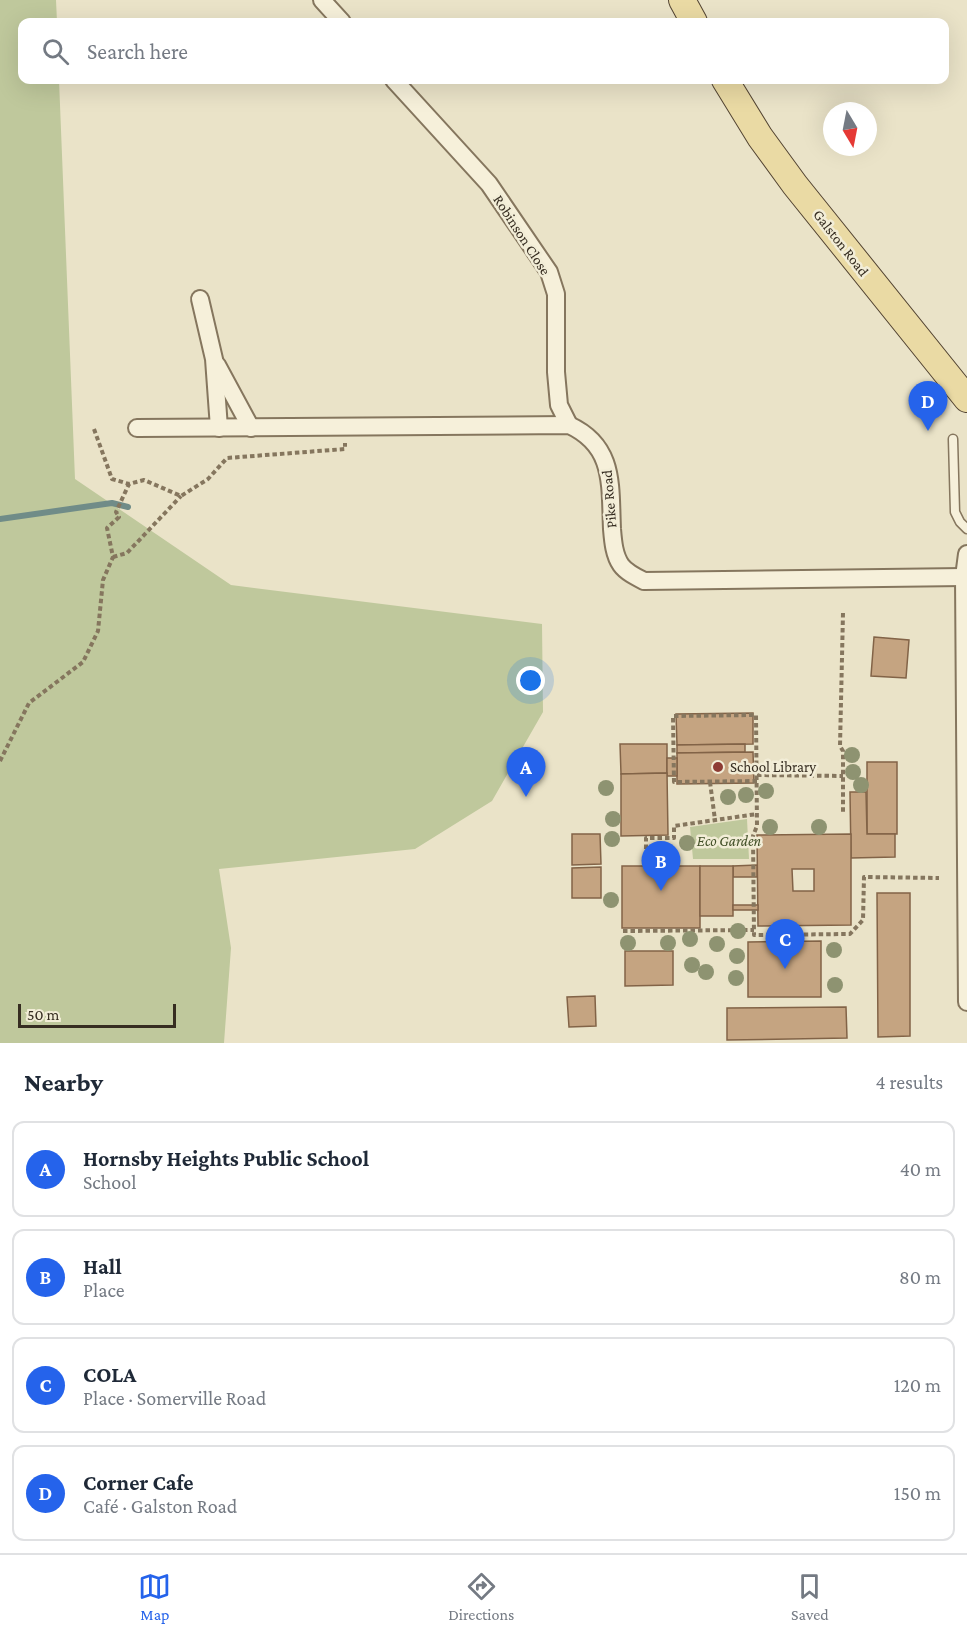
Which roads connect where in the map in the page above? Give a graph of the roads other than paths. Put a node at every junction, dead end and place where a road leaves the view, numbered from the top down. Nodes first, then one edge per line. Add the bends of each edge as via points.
1 (322, 0) edge
2 (682, 0) edge
3 (338, 18) edge
4 (692, 18) edge
5 (398, 84) edge
6 (727, 84) edge
7 (200, 299) dead end
8 (214, 359) junction
9 (967, 399) edge
10 (569, 425) junction
11 (137, 428) dead end
12 (219, 428) junction
13 (251, 428) junction
14 (953, 439) dead end
15 (967, 529) edge
16 (967, 554) edge
17 (964, 577) junction
18 (967, 1002) edge

1 - 3 street
2 - 4 main road
5 - 10 street, Robinson Close via 489,184 549,272 556,294 559,405
6 - 9 main road, Galston Road via 795,185
7 - 8 street
8 - 12 street
8 - 13 street
10 - 13 street
10 - 17 street, Pike Road via 593,440 603,455 609,468 615,551 621,566 644,581
11 - 12 street
12 - 13 street
14 - 15 lane via 955,512
16 - 17 street
17 - 18 street

